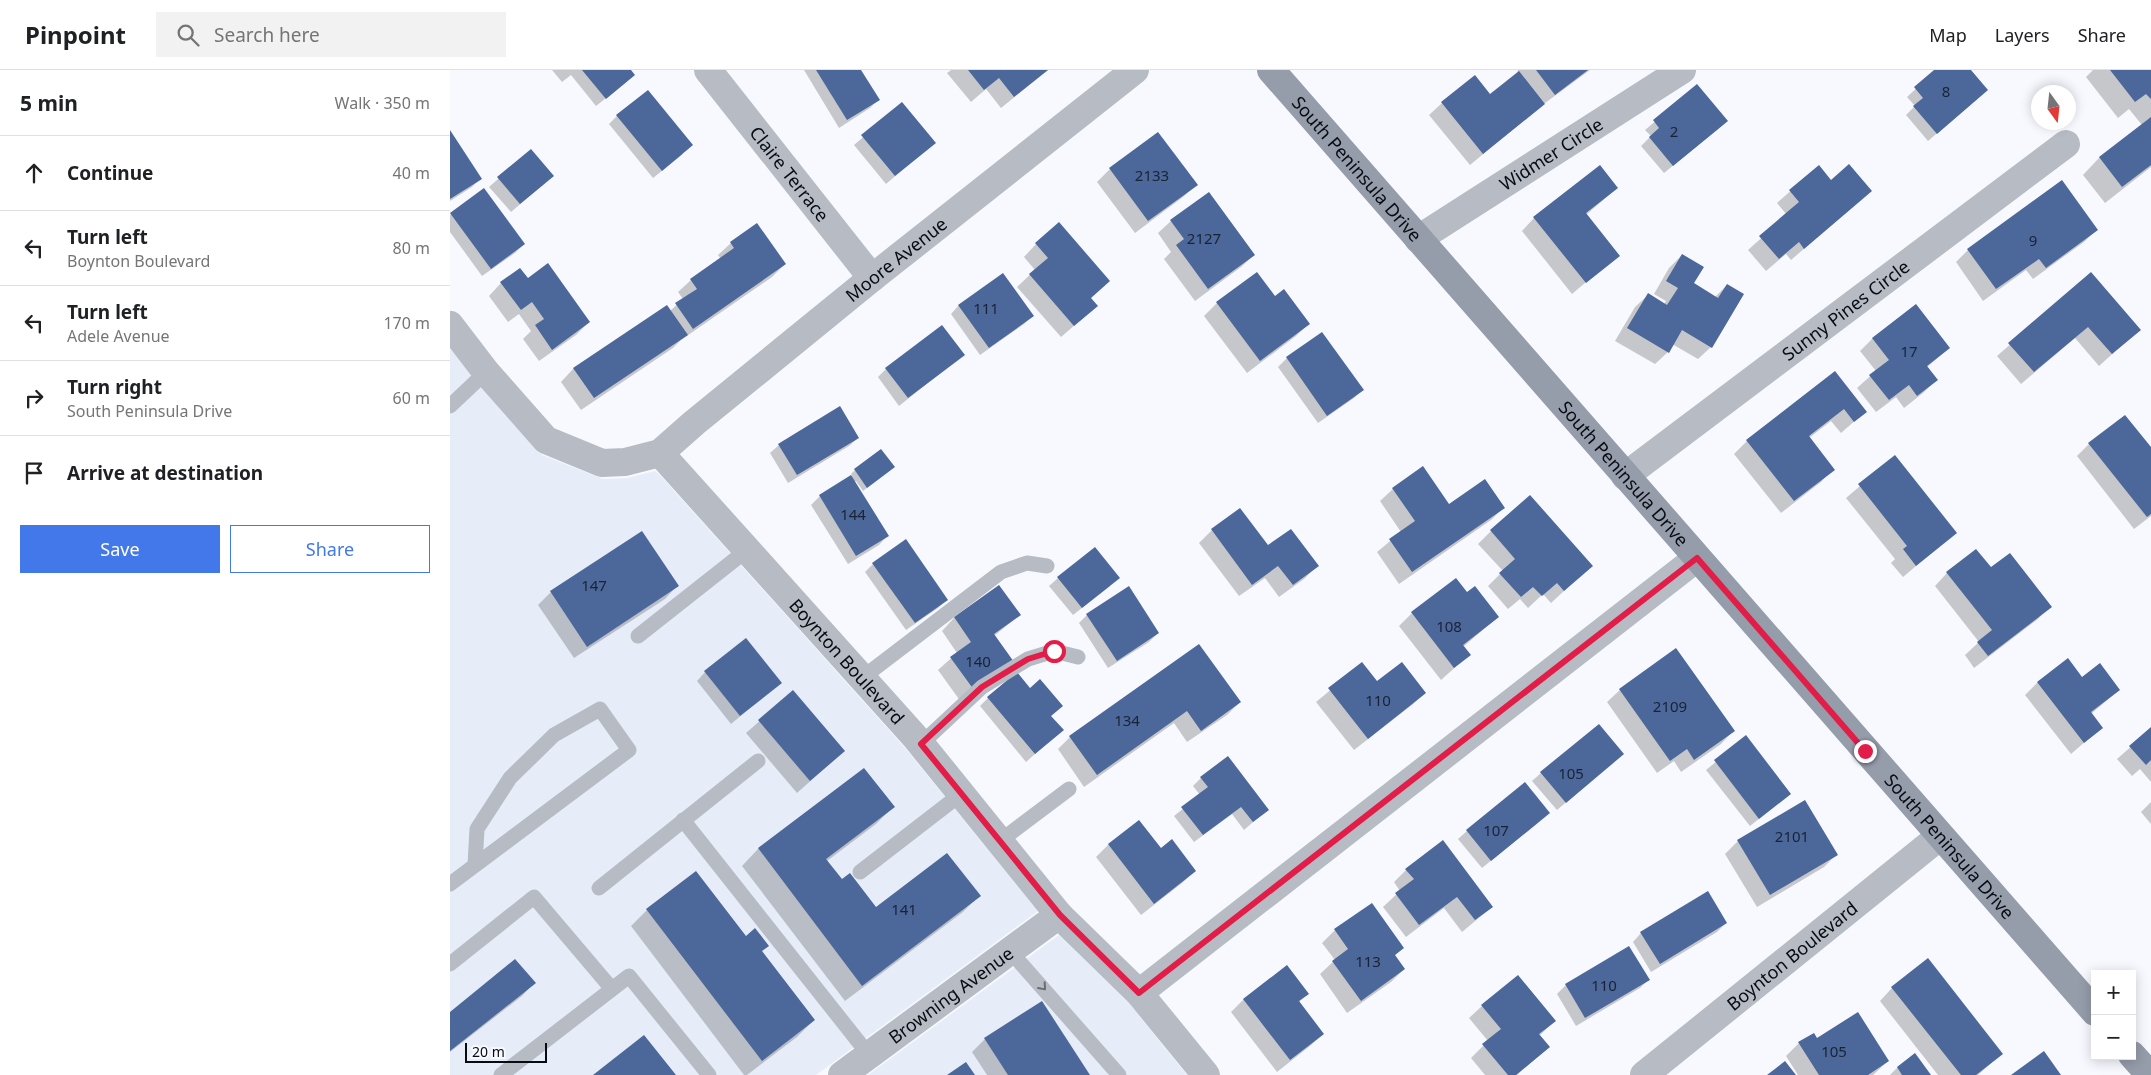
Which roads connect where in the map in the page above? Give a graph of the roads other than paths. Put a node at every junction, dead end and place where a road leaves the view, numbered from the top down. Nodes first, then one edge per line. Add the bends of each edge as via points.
1 (708, 70) edge
2 (1135, 70) edge
3 (1271, 70) edge
4 (1682, 70) edge
5 (2066, 144) dead end
6 (1418, 239) junction
7 (872, 278) junction
8 (450, 325) edge
9 (486, 372) junction
10 (450, 406) edge
11 (660, 453) junction
12 (1625, 476) junction
13 (747, 550) junction
14 (1697, 558) junction
15 (1047, 566) dead end
16 (638, 636) dead end
17 (1078, 657) dead end
18 (862, 678) junction
19 (921, 744) junction
20 (758, 761) dead end
21 (1069, 789) dead end
22 (961, 794) junction
23 (683, 820) junction
24 (1939, 837) junction
25 (1000, 841) junction
26 (475, 865) junction
27 (860, 872) dead end
28 (450, 884) edge
29 (599, 888) dead end
30 (1060, 915) junction
31 (1010, 951) junction
32 (450, 964) edge
33 (612, 989) junction
34 (1139, 993) junction
35 (2091, 1008) edge
36 (869, 1054) junction
37 (2136, 1059) edge
38 (502, 1075) edge
39 (709, 1075) edge
40 (842, 1075) edge
41 (1120, 1075) edge
42 (1206, 1075) edge
43 (1644, 1075) edge
44 (2150, 1075) edge

1 - 7 street, Claire Terrace
2 - 7 street, Moore Avenue
3 - 6 main road, South Peninsula Drive
4 - 6 street, Widmer Circle
5 - 12 street, Sunny Pines Circle
6 - 12 main road, South Peninsula Drive
7 - 11 street, Moore Avenue
8 - 9 street
9 - 10 lane
9 - 11 street via 546,440 602,463 625,462
11 - 13 street, Boynton Boulevard
12 - 14 main road, South Peninsula Drive
13 - 16 lane
13 - 18 street, Boynton Boulevard
14 - 24 main road, South Peninsula Drive
14 - 34 street
15 - 18 lane via 1026,563 1001,572
17 - 19 lane via 1054,651 1028,659 982,687
18 - 19 street, Boynton Boulevard
19 - 22 street, Boynton Boulevard
20 - 23 lane
21 - 25 lane
22 - 25 street, Boynton Boulevard
22 - 27 lane
23 - 29 lane
23 - 36 lane
24 - 35 main road, South Peninsula Drive
24 - 43 street, Boynton Boulevard
25 - 30 street, Boynton Boulevard
26 - 26 lane via 477,829 510,778 554,736 600,709 629,750
26 - 28 lane
30 - 31 street, Browning Avenue
30 - 34 street, Boynton Boulevard
31 - 36 street, Browning Avenue
31 -> 41 lane
32 - 33 lane via 534,897
33 - 38 lane
33 - 39 lane via 629,976
34 - 42 street, Boynton Boulevard
36 - 40 street, Browning Avenue
37 - 44 main road

